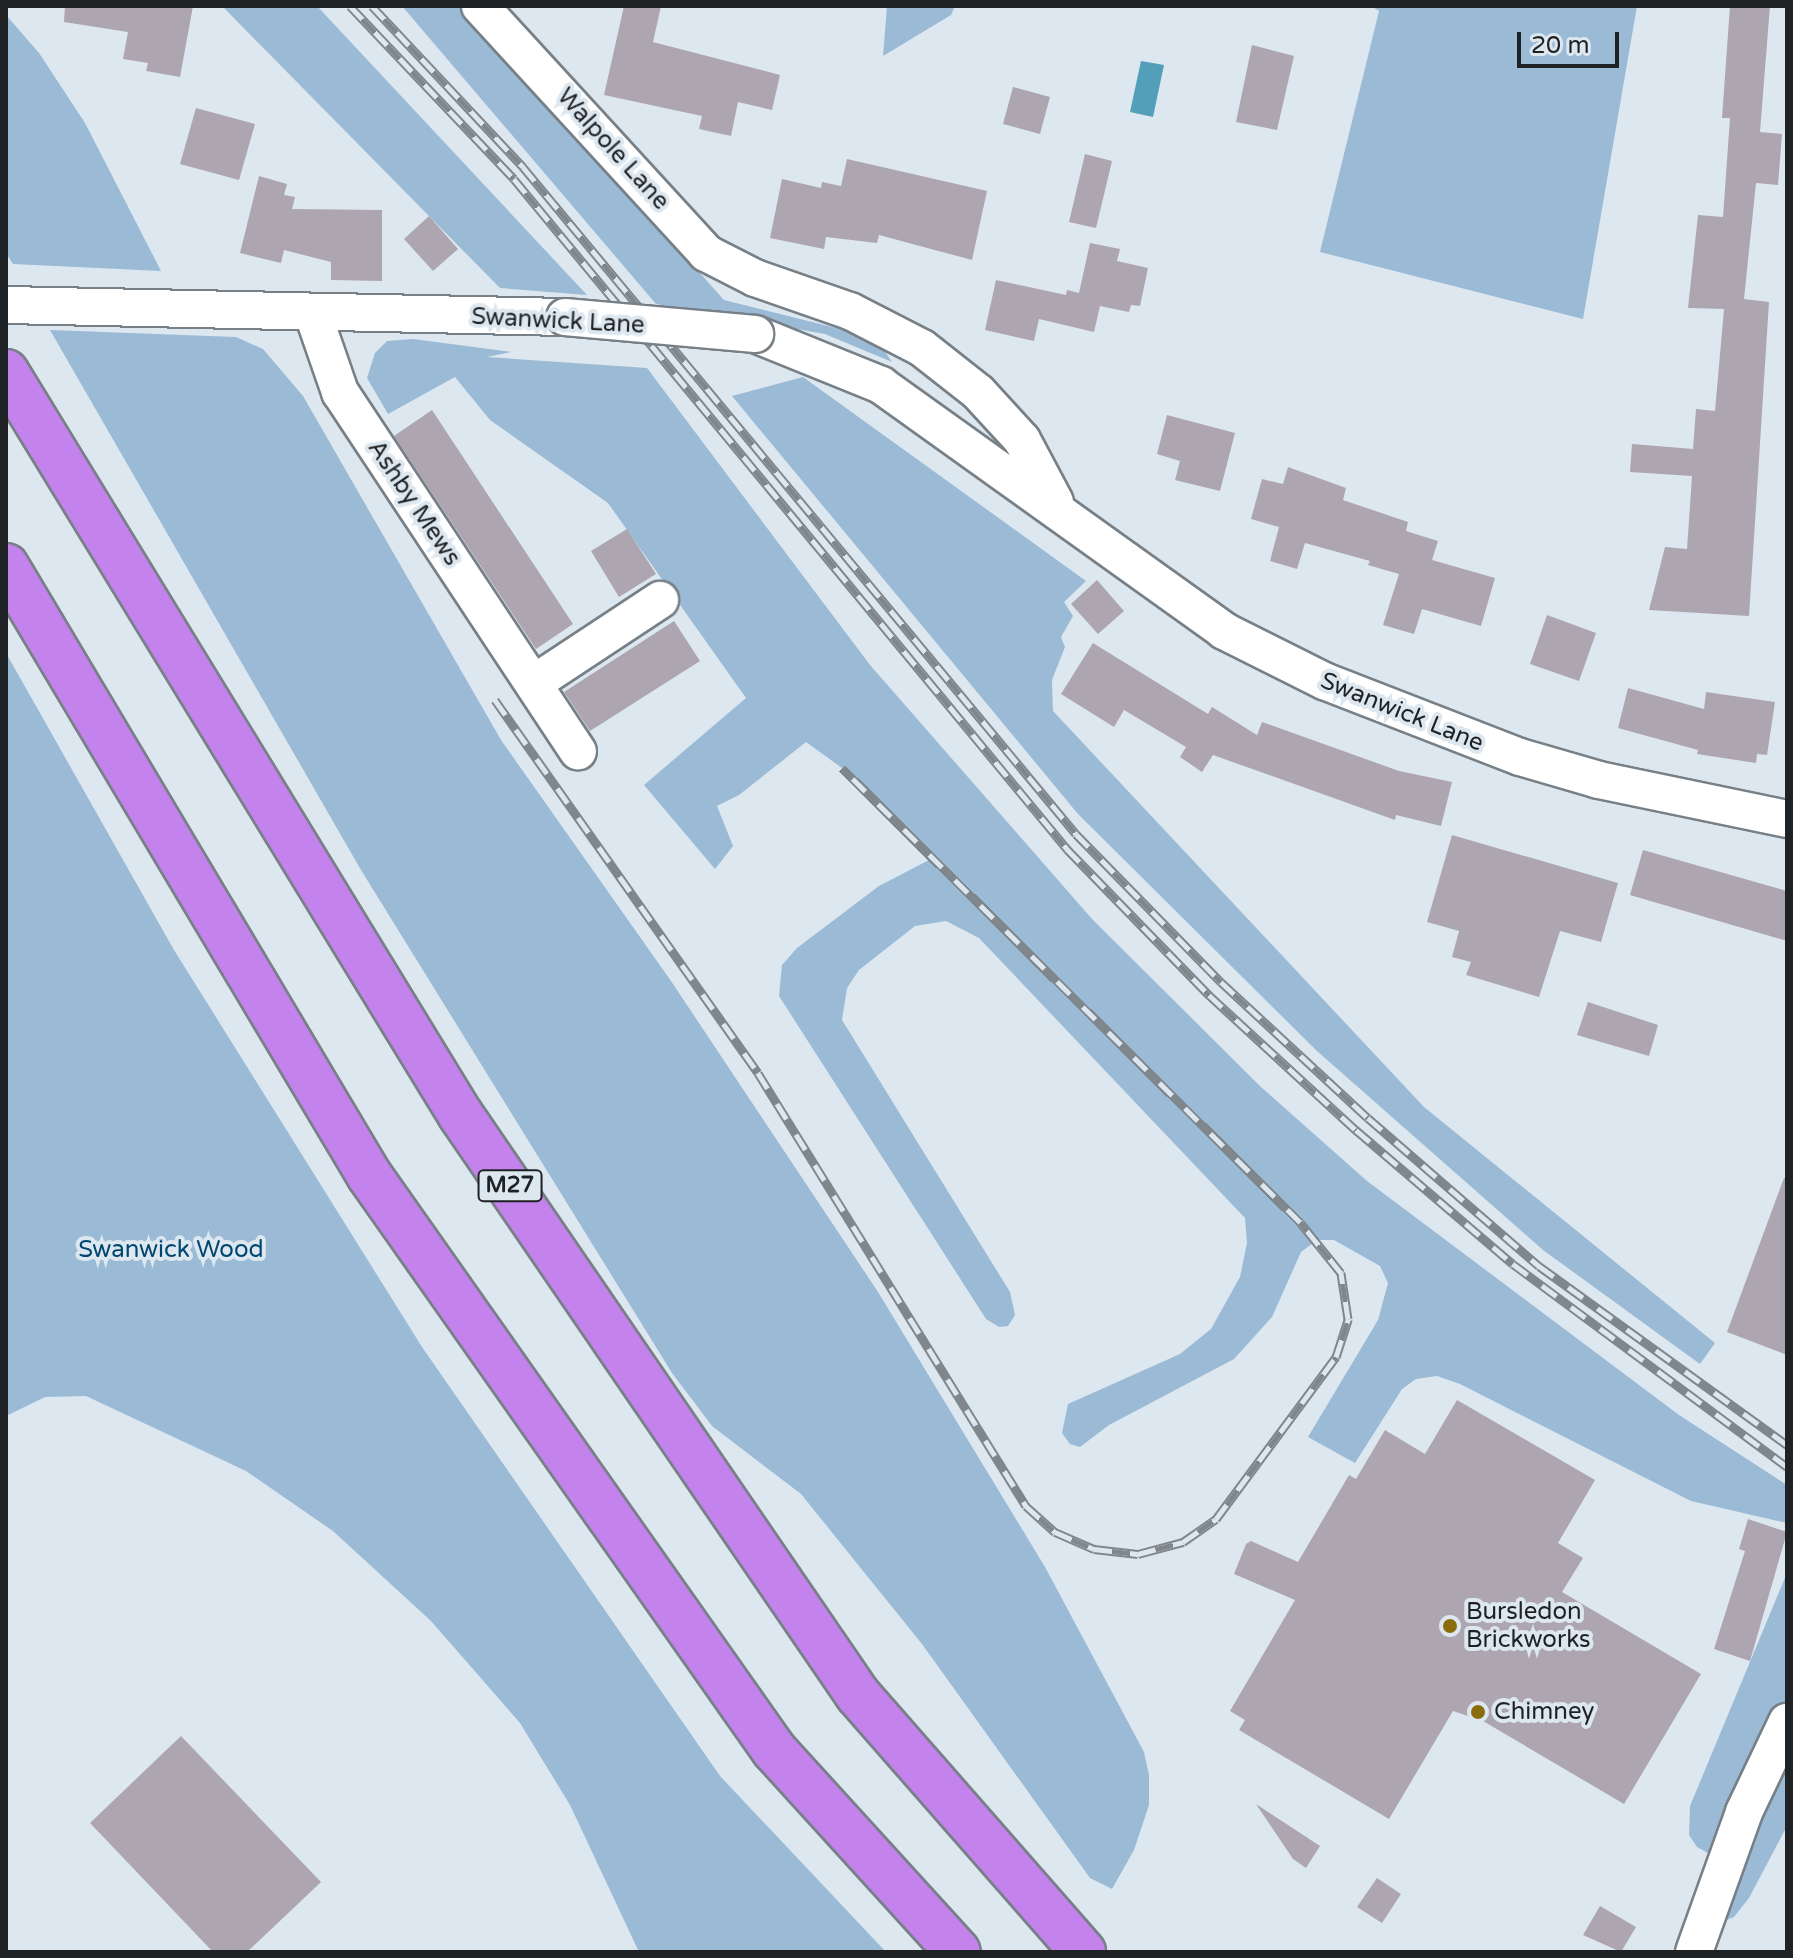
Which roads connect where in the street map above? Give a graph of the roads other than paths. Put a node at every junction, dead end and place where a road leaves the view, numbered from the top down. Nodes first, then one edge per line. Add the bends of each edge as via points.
1 (480, 6) edge
2 (755, 278) joint
3 (6, 305) edge
4 (313, 314) junction
5 (6, 372) edge
6 (1059, 510) junction
7 (6, 566) edge
8 (660, 600) dead end
9 (534, 683) junction
10 (578, 751) dead end
11 (1787, 819) edge
12 (1787, 1722) edge
13 (958, 1952) edge
14 (1083, 1952) edge
15 (1694, 1952) edge

1 - 2 street, Walpole Lane via 706,253
2 - 6 street, Swanwick Lane via 850,311 922,348 978,392 1022,440
3 - 4 street, Swanwick Lane
4 - 6 street, Swanwick Lane, bridge via 565,317 755,334 881,385
4 - 9 street, Ashby Mews via 340,392
5 - 14 highway, M27 via 469,1127 858,1695
6 - 11 street, Swanwick Lane via 1224,631 1408,717 1599,780
7 - 13 highway via 369,1175 774,1750
8 - 9 street
9 - 10 street, Ashby Mews
12 - 15 street via 1744,1812

